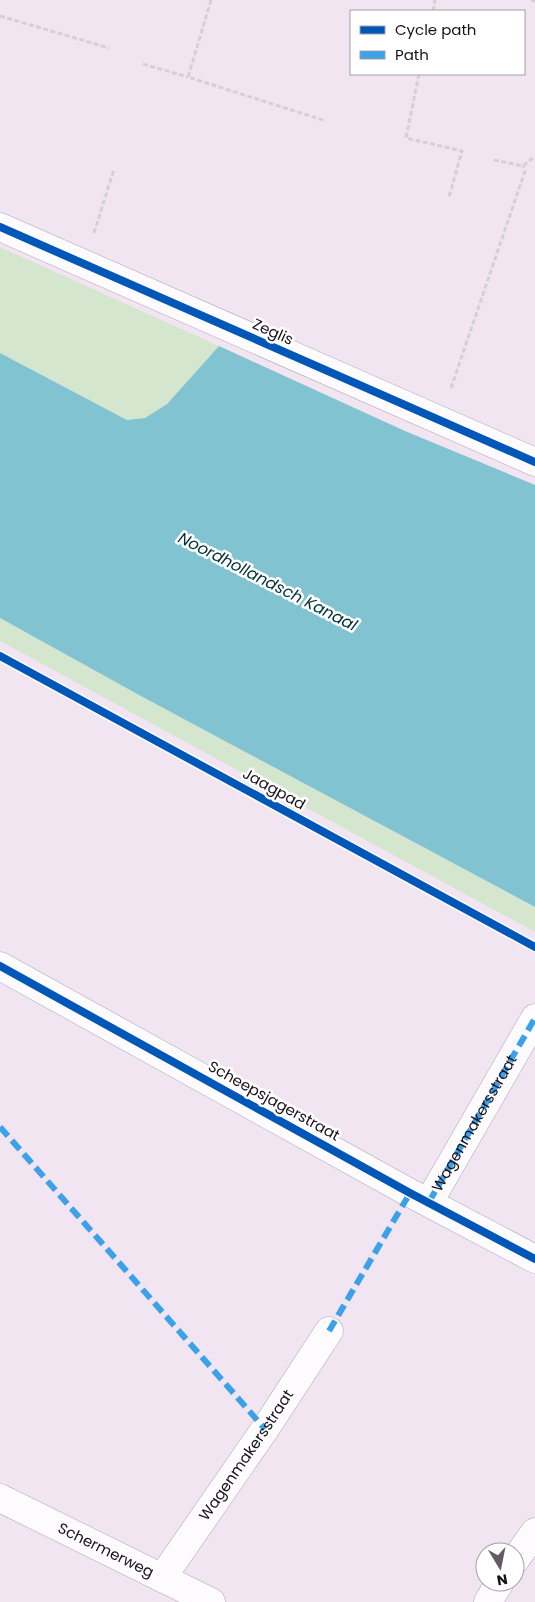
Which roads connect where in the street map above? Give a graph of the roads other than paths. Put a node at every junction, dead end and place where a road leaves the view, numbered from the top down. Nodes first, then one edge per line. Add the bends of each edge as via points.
1 (0, 227) edge
2 (535, 462) edge
3 (0, 966) edge
4 (535, 1018) edge
5 (429, 1202) junction
6 (535, 1259) edge
7 (329, 1331) dead end
8 (0, 1498) edge
9 (535, 1532) edge
10 (525, 1546) edge
11 (162, 1578) junction
12 (210, 1602) edge

1 - 2 street, Zeglis
3 - 5 street, Scheepsjagerstraat
4 - 5 street, Wagenmakersstraat
5 - 6 street, Scheepsjagerstraat
7 - 11 street, Wagenmakersstraat
8 - 11 street, Schermerweg
9 - 10 street
11 - 12 street, Schermerweg

